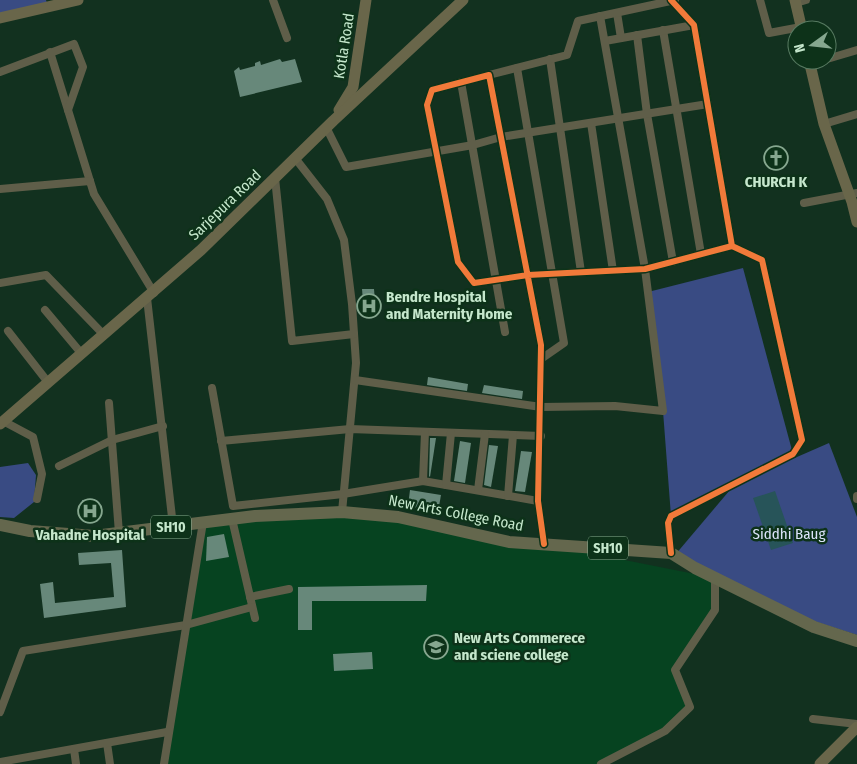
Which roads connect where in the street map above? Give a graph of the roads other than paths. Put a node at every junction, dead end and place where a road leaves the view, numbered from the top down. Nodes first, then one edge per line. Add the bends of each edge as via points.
1 (78, 0) edge
2 (273, 0) edge
3 (366, 0) edge
4 (463, 0) edge
5 (673, 0) edge
6 (760, 0) edge
7 (799, 1) edge
8 (58, 2) edge
9 (617, 13) junction
10 (600, 16) junction
11 (0, 18) edge
12 (801, 20) edge
13 (694, 24) junction
14 (663, 30) junction
15 (787, 31) edge
16 (637, 35) junction
17 (287, 38) dead end
18 (621, 38) junction
19 (605, 42) junction
20 (857, 50) edge
21 (50, 52) junction
22 (837, 55) edge
23 (550, 59) junction
24 (517, 68) junction
25 (811, 70) edge
26 (0, 72) edge
27 (489, 75) junction
28 (462, 82) junction
29 (708, 104) junction
30 (675, 109) junction
31 (68, 110) junction
32 (647, 114) junction
33 (857, 114) edge
34 (618, 119) junction
35 (590, 123) junction
36 (330, 124) junction
37 (824, 124) junction
38 (560, 128) junction
39 (529, 133) junction
40 (501, 137) junction
41 (473, 145) junction
42 (436, 152) junction
43 (294, 158) junction
44 (274, 178) junction
45 (90, 181) junction
46 (0, 189) edge
47 (853, 193) edge
48 (804, 203) dead end
49 (857, 222) edge
50 (732, 246) junction
51 (701, 254) junction
52 (673, 262) junction
53 (645, 269) junction
54 (613, 271) junction
55 (581, 272) junction
56 (553, 274) junction
57 (528, 275) junction
58 (497, 280) junction
59 (0, 284) edge
60 (150, 296) junction
61 (46, 310) dead end
62 (8, 331) dead end
63 (505, 332) dead end
64 (104, 334) junction
65 (354, 334) junction
66 (81, 353) junction
67 (541, 359) junction
68 (355, 380) junction
69 (47, 381) junction
70 (212, 388) dead end
71 (109, 403) dead end
72 (541, 407) junction
73 (2, 422) edge
74 (163, 426) junction
75 (350, 429) junction
76 (425, 432) junction
77 (451, 433) junction
78 (485, 434) junction
79 (513, 435) junction
80 (541, 436) junction
81 (112, 440) junction
82 (221, 441) junction
83 (59, 466) dead end
84 (423, 481) junction
85 (446, 485) junction
86 (478, 490) junction
87 (344, 494) junction
88 (508, 496) junction
89 (37, 499) dead end
90 (538, 501) junction
91 (342, 512) junction
92 (232, 519) junction
93 (203, 522) junction
94 (0, 525) edge
95 (172, 526) junction
96 (119, 533) junction
97 (544, 544) junction
98 (671, 553) junction
99 (715, 578) junction
100 (289, 589) dead end
101 (250, 597) junction
102 (252, 607) junction
103 (255, 618) dead end
104 (186, 625) junction
105 (857, 641) edge
106 (0, 712) edge
107 (813, 719) dead end
108 (857, 725) edge
109 (168, 732) junction
110 (107, 743) junction
111 (74, 749) junction
112 (43, 754) junction
113 (0, 762) edge
114 (10, 762) edge
115 (44, 764) edge
116 (76, 764) edge
117 (110, 764) edge
118 (164, 764) edge
119 (601, 764) edge
120 (820, 764) edge

1 - 8 street
2 - 17 street
3 - 36 street, Kotla Road via 353,87
4 - 36 street, Sarjepura Road
5 - 9 street
5 - 13 street
6 - 15 street via 769,33
7 - 12 street
8 - 11 street
9 - 10 street
9 - 18 street
10 - 19 street
10 - 23 street via 578,21 567,55
13 - 14 street
13 - 29 street
14 - 16 street
14 - 30 street
16 - 18 street
16 - 32 street
18 - 19 street
19 - 34 street
20 - 22 street
21 - 26 street
21 - 31 street
21 - 31 street via 74,44 83,67
23 - 24 street
23 - 38 street
24 - 27 street
24 - 39 street
25 - 37 street
27 - 28 street
27 - 40 street
28 - 41 street
28 - 42 street via 432,90 427,105
29 - 30 street
29 - 50 street
30 - 32 street
30 - 51 street
31 - 45 street
32 - 34 street
32 - 52 street
33 - 37 street
34 - 35 street
34 - 53 street
35 - 38 street
35 - 54 street
36 - 42 street via 346,167
36 - 43 street, Sarjepura Road
37 - 47 street
38 - 39 street
38 - 55 street
39 - 40 street
39 - 56 street
40 - 41 street
40 - 57 street
41 - 42 street
41 - 58 street
42 - 58 street via 458,262 474,283
43 - 44 street, Sarjepura Road
43 - 65 street via 327,199 344,240
44 - 60 street, Sarjepura Road
44 - 65 street via 292,341
45 - 46 street
45 - 60 street
47 - 48 street
47 - 49 street
50 - 51 street
50 - 98 street via 762,260 802,440 793,454 671,516 668,523
51 - 52 street
52 - 53 street
53 - 54 street
53 - 72 street via 664,411 615,406
54 - 55 street
55 - 56 street
56 - 57 street
56 - 67 street via 564,343
57 - 58 street
57 - 67 street via 542,345
58 - 63 street
59 - 64 street via 46,275
60 - 64 street, Sarjepura Road
60 - 74 street
61 - 66 street
62 - 69 street
64 - 66 street, Sarjepura Road
65 - 68 street
66 - 69 street, Sarjepura Road
67 - 72 street
68 - 72 street
68 - 75 street
69 - 73 street, Sarjepura Road
70 - 82 street
71 - 81 street
72 - 80 street
73 - 89 street via 33,437 42,474
74 - 81 street
74 - 95 street
75 - 76 street
75 - 82 street
75 - 87 street
76 - 77 street
76 - 84 street
77 - 78 street
77 - 85 street
78 - 79 street
78 - 86 street
79 - 80 street
79 - 88 street
80 - 90 street
81 - 83 street
81 - 96 street
82 - 87 street via 233,506
84 - 85 street
84 - 87 street
85 - 86 street
86 - 88 street
87 - 91 street
88 - 90 street
90 - 97 street
91 - 92 main road, New Arts College Road / SH10
91 - 97 main road, New Arts College Road / SH10 via 398,517 509,542
92 - 93 main road, New Arts College Road / SH10
92 - 101 street
93 - 95 main road, New Arts College Road / SH10
93 - 104 street
94 - 96 main road, New Arts College Road / SH10 via 94,536
95 - 96 main road, New Arts College Road / SH10
97 - 98 main road, New Arts College Road / SH10
98 - 99 main road, New Arts College Road / SH10
99 - 105 main road, New Arts College Road / SH10 via 814,627
99 - 119 street via 715,610 675,670 690,707 665,731
100 - 101 street
101 - 102 street
102 - 103 street
102 - 104 street
104 - 106 street via 23,650
104 - 109 street
107 - 108 street
108 - 120 street
109 - 110 street
109 - 118 street
110 - 111 street
110 - 117 street
111 - 112 street
111 - 116 street
112 - 114 street
112 - 115 street
113 - 114 street

